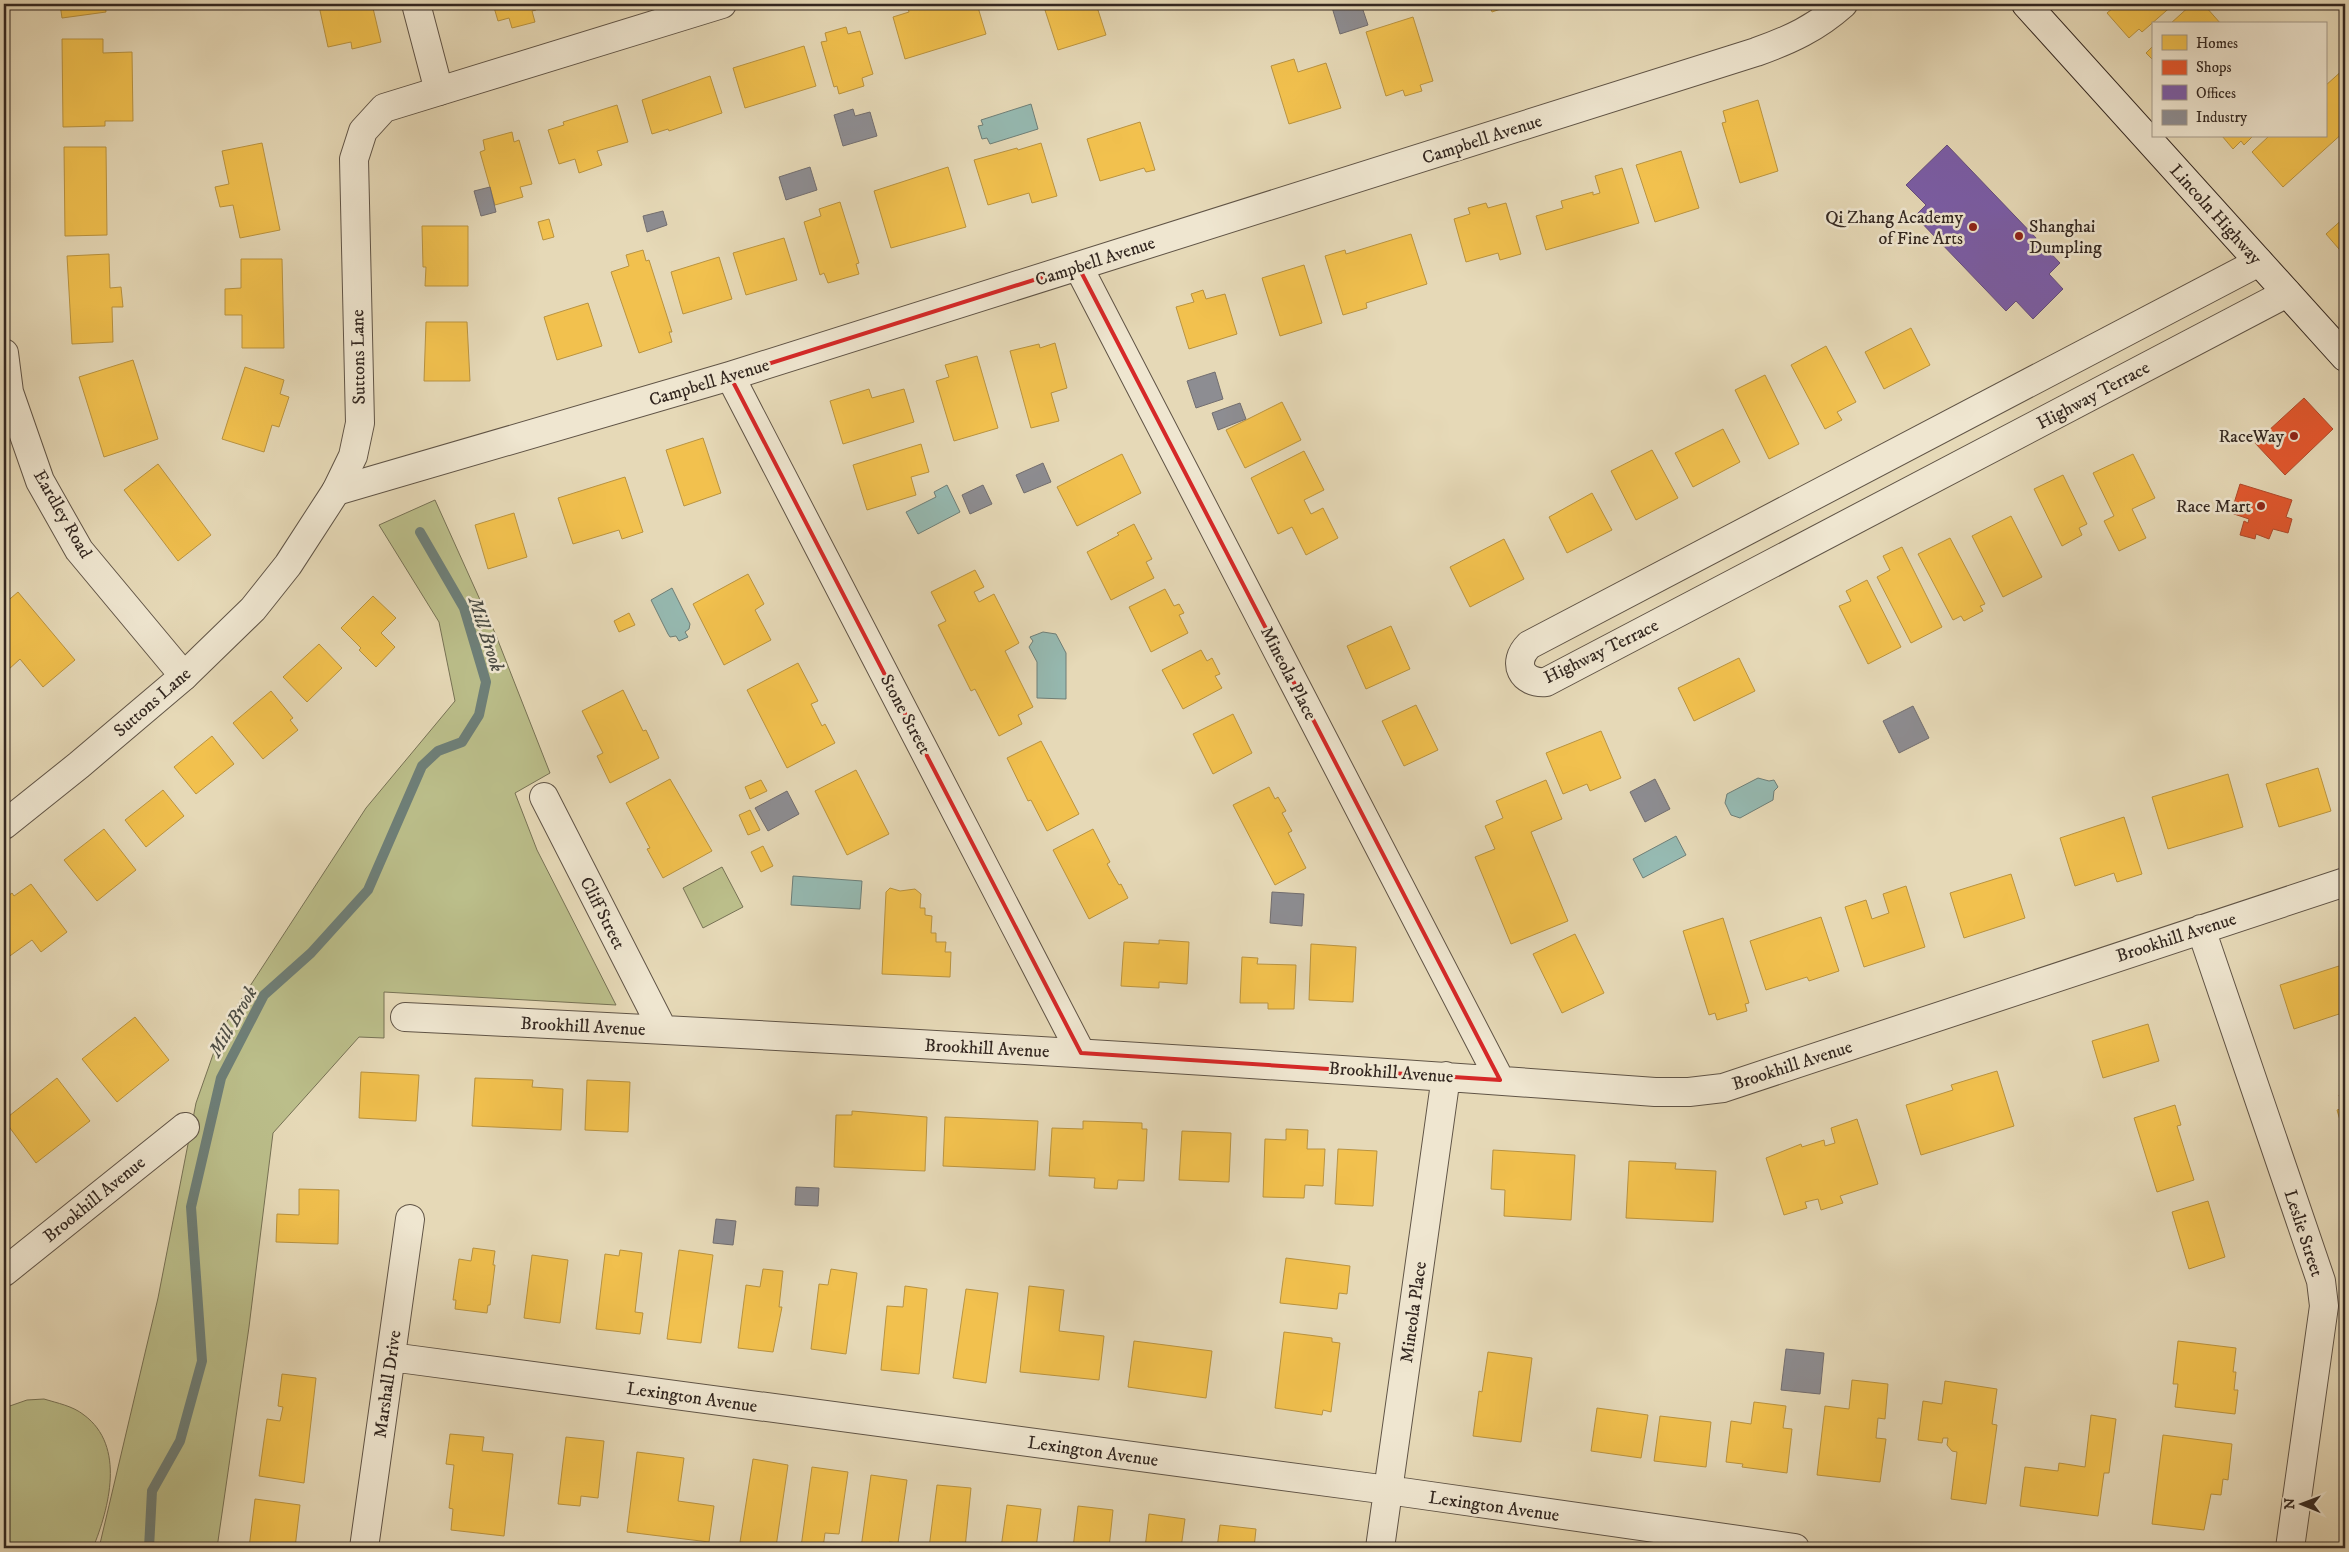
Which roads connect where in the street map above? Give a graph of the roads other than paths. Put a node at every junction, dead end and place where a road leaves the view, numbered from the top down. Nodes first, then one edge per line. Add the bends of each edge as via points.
1 (416, 4) edge
2 (722, 4) edge
3 (1844, 4) edge
4 (2026, 4) edge
5 (439, 91) junction
6 (2259, 262) junction
7 (1078, 266) junction
8 (2287, 292) junction
9 (4, 353) edge
10 (2345, 357) edge
11 (730, 376) junction
12 (1879, 461) junction
13 (336, 491) junction
14 (1898, 497) junction
15 (184, 676) junction
16 (544, 797) dead end
17 (4, 825) edge
18 (2345, 882) edge
19 (2201, 929) junction
20 (405, 1017) dead end
21 (663, 1030) junction
22 (1081, 1053) junction
23 (1446, 1076) junction
24 (1500, 1080) junction
25 (185, 1127) dead end
26 (410, 1219) dead end
27 (4, 1272) edge
28 (391, 1357) junction
29 (1388, 1490) junction
30 (364, 1548) edge
31 (1380, 1548) edge
32 (1795, 1548) edge
33 (2290, 1548) edge

1 - 5 street
2 - 5 street, Suttons Lane
3 - 7 street, Campbell Avenue via 1790,40 1756,52
4 - 6 street, Lincoln Highway
5 - 13 street, Suttons Lane via 384,108 363,130 354,159 360,422 353,456
6 - 8 street, Lincoln Highway
6 - 12 street, Highway Terrace
7 - 11 street, Campbell Avenue
7 - 24 street, Mineola Place
8 - 10 street, Lincoln Highway
8 - 14 street, Highway Terrace
9 - 15 street, Eardley Road via 9,392 40,481 79,550
11 - 13 street, Campbell Avenue
11 - 22 street, Stone Street
12 - 14 street
12 - 14 street, Highway Terrace via 1529,645 1521,658 1520,667 1524,675 1546,682
13 - 15 street, Suttons Lane via 288,564 253,609
15 - 17 street, Suttons Lane
16 - 21 street, Cliff Street
18 - 19 street, Brookhill Avenue
19 - 24 street, Brookhill Avenue via 1723,1088 1655,1092
19 - 33 street, Leslie Street via 2320,1281 2324,1306
20 - 21 street, Brookhill Avenue
21 - 22 street, Brookhill Avenue
22 - 23 street, Brookhill Avenue
23 - 24 street, Brookhill Avenue
23 - 29 street, Mineola Place
25 - 27 street, Brookhill Avenue
26 - 28 street, Marshall Drive
28 - 29 street, Lexington Avenue
28 - 30 street, Marshall Drive
29 - 31 street, Mineola Place
29 - 32 street, Lexington Avenue

